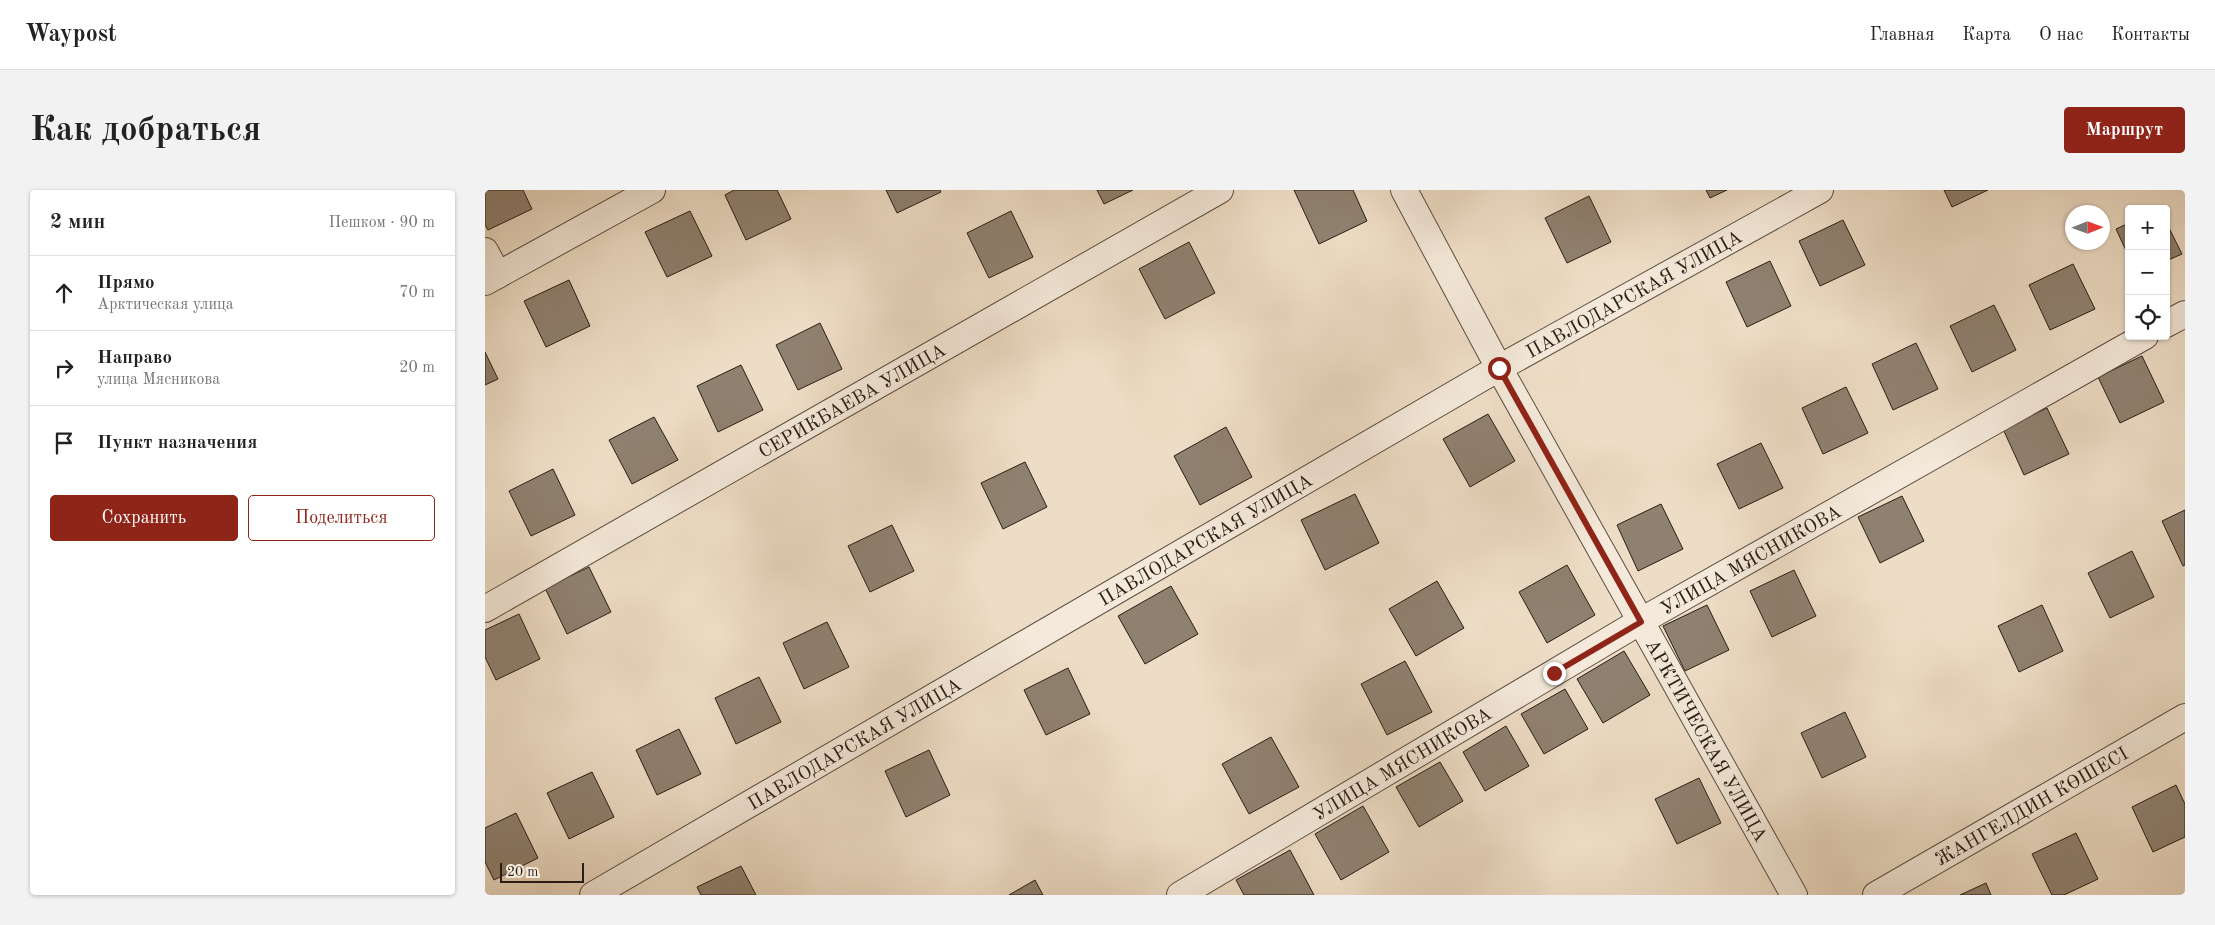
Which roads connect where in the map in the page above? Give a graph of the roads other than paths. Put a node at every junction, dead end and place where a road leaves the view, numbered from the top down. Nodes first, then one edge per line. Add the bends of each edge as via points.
1 (652, 190) edge
2 (1220, 190) edge
3 (1404, 190) edge
4 (1820, 190) edge
5 (485, 251) edge
6 (491, 279) edge
7 (2185, 314) edge
8 (2170, 322) edge
9 (2138, 340) edge
10 (1499, 368) junction
11 (485, 609) edge
12 (1641, 622) junction
13 (2185, 717) edge
14 (593, 895) edge
15 (1180, 895) edge
16 (1794, 895) edge
17 (1876, 895) edge

1 - 6 street
2 - 11 street, СЕРИКБАЕВА УЛИЦА
3 - 10 street, АРКТИЧЕСКАЯ УЛИЦА
4 - 10 street, ПАВЛОДАРСКАЯ УЛИЦА
5 - 6 street
7 - 8 street
9 - 12 street, УЛИЦА МЯСНИКОВА
10 - 12 street, АРКТИЧЕСКАЯ УЛИЦА
10 - 14 street, ПАВЛОДАРСКАЯ УЛИЦА
12 - 15 street, УЛИЦА МЯСНИКОВА
12 - 16 street, АРКТИЧЕСКАЯ УЛИЦА
13 - 17 street, ЖАНГЕЛДИН КӨШЕСІ

